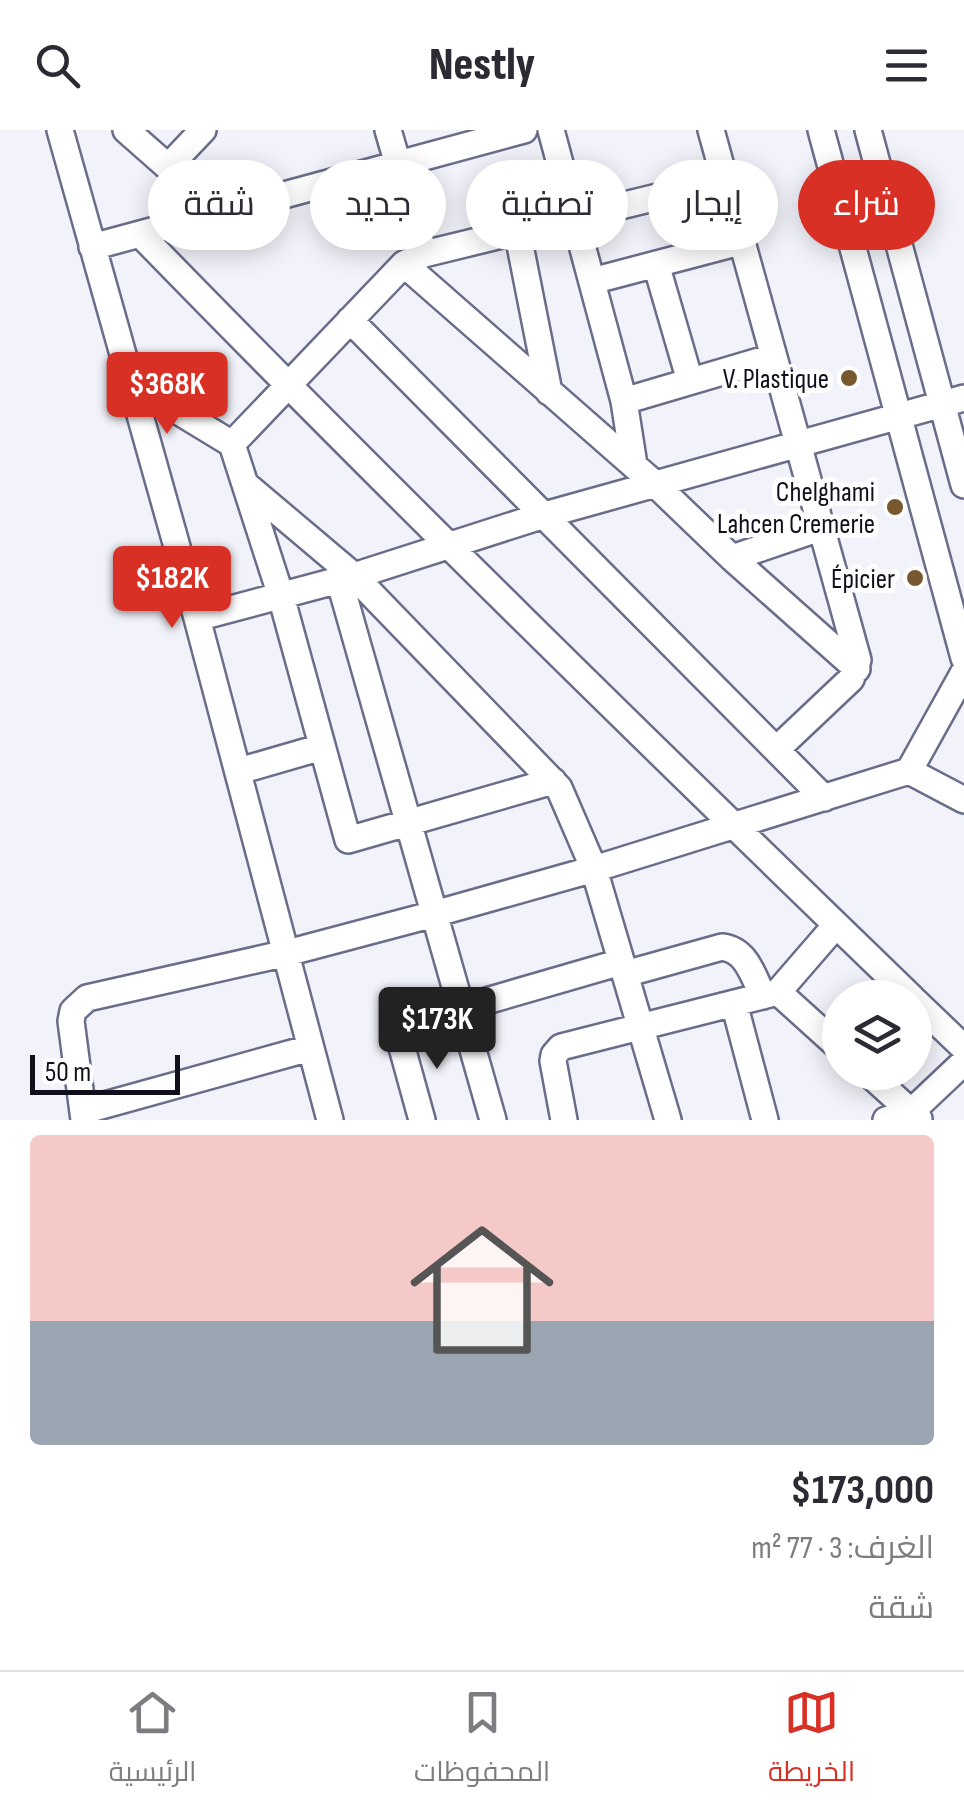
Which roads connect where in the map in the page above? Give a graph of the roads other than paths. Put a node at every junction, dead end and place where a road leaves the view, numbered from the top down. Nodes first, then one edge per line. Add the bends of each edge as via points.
1 (60, 130) edge
2 (126, 130) edge
3 (204, 130) edge
4 (388, 130) edge
5 (524, 130) edge
6 (552, 130) edge
7 (710, 130) edge
8 (821, 130) edge
9 (868, 130) edge
10 (160, 160) edge
11 (175, 160) edge
12 (396, 160) edge
13 (412, 160) edge
14 (560, 160) edge
15 (718, 160) edge
16 (148, 232) edge
17 (140, 234) junction
18 (466, 244) edge
19 (92, 247) junction
20 (412, 250) edge
21 (521, 250) edge
22 (584, 250) edge
23 (709, 250) edge
24 (742, 250) edge
25 (414, 259) junction
26 (656, 264) junction
27 (592, 281) junction
28 (350, 320) junction
29 (773, 357) junction
30 (130, 382) junction
31 (690, 382) junction
32 (288, 385) junction
33 (550, 392) junction
34 (624, 401) junction
35 (954, 401) edge
36 (899, 416) junction
37 (232, 444) junction
38 (799, 444) junction
39 (634, 466) junction
40 (244, 484) junction
41 (655, 484) junction
42 (964, 484) edge
43 (541, 516) junction
44 (820, 528) junction
45 (451, 546) junction
46 (732, 558) junction
47 (347, 578) junction
48 (281, 596) junction
49 (197, 618) junction
50 (964, 658) edge
51 (858, 668) junction
52 (964, 672) edge
53 (322, 747) junction
54 (777, 748) junction
55 (238, 771) junction
56 (909, 771) junction
57 (553, 780) junction
58 (824, 798) junction
59 (964, 800) edge
60 (409, 822) junction
61 (732, 826) junction
62 (594, 869) junction
63 (434, 914) junction
64 (836, 925) junction
65 (288, 953) junction
66 (623, 968) junction
67 (893, 980) edge
68 (770, 994) junction
69 (734, 1003) junction
70 (463, 1009) junction
71 (932, 1017) edge
72 (641, 1026) junction
73 (822, 1034) edge
74 (310, 1048) junction
75 (964, 1048) edge
76 (964, 1062) edge
77 (887, 1090) edge
78 (84, 1116) edge
79 (915, 1116) edge
80 (559, 1119) edge
81 (330, 1120) edge
82 (422, 1120) edge
83 (494, 1120) edge
84 (668, 1120) edge
85 (765, 1120) edge
86 (886, 1120) edge

1 - 19 street
2 - 10 street
3 - 11 street
4 - 12 street
5 - 13 street
6 - 14 street
7 - 15 street
8 - 36 street
9 - 35 street
16 - 17 street
17 - 19 street
17 - 32 street
18 - 25 street
19 - 30 street
20 - 25 street
21 - 33 street
22 - 27 street
23 - 26 street
24 - 29 street
25 - 28 street
25 - 33 street
26 - 27 street
26 - 31 street
27 - 34 street
28 - 32 street
28 - 43 street
29 - 31 street
29 - 38 street
30 - 37 street
30 - 49 street
31 - 34 street
32 - 37 street
32 - 45 street
33 - 39 street
34 - 39 street
35 - 36 street
35 - 42 street
36 - 38 street
36 - 50 street
37 - 40 street
38 - 41 street
38 - 44 street
39 - 41 street
40 - 47 street
40 - 48 street
41 - 43 street
41 - 46 street
43 - 45 street
43 - 54 street
44 - 46 street
44 - 51 street
45 - 47 street
45 - 61 street
46 - 51 street
47 - 48 street
47 - 57 street
47 - 60 street
48 - 49 street
48 - 53 street
49 - 55 street
51 - 54 street
52 - 56 street
53 - 55 street
53 - 60 street via 348,840
54 - 58 street
55 - 65 street
56 - 58 street
56 - 59 street
57 - 60 street
57 - 62 street
58 - 61 street
60 - 63 street
61 - 62 street
61 - 64 street
62 - 63 street
62 - 66 street
63 - 65 street
63 - 70 street
64 - 67 street
64 - 68 street
65 - 74 street
65 - 78 street via 79,1003 71,1021
66 - 68 street via 730,948
66 - 70 street
66 - 72 street
68 - 69 street
68 - 73 street
69 - 72 street
69 - 85 street
70 - 82 street via 399,1028
70 - 83 street
71 - 75 street
72 - 80 street via 556,1051
72 - 84 street
74 - 78 street
74 - 81 street
76 - 79 street
77 - 79 street
79 - 86 street

